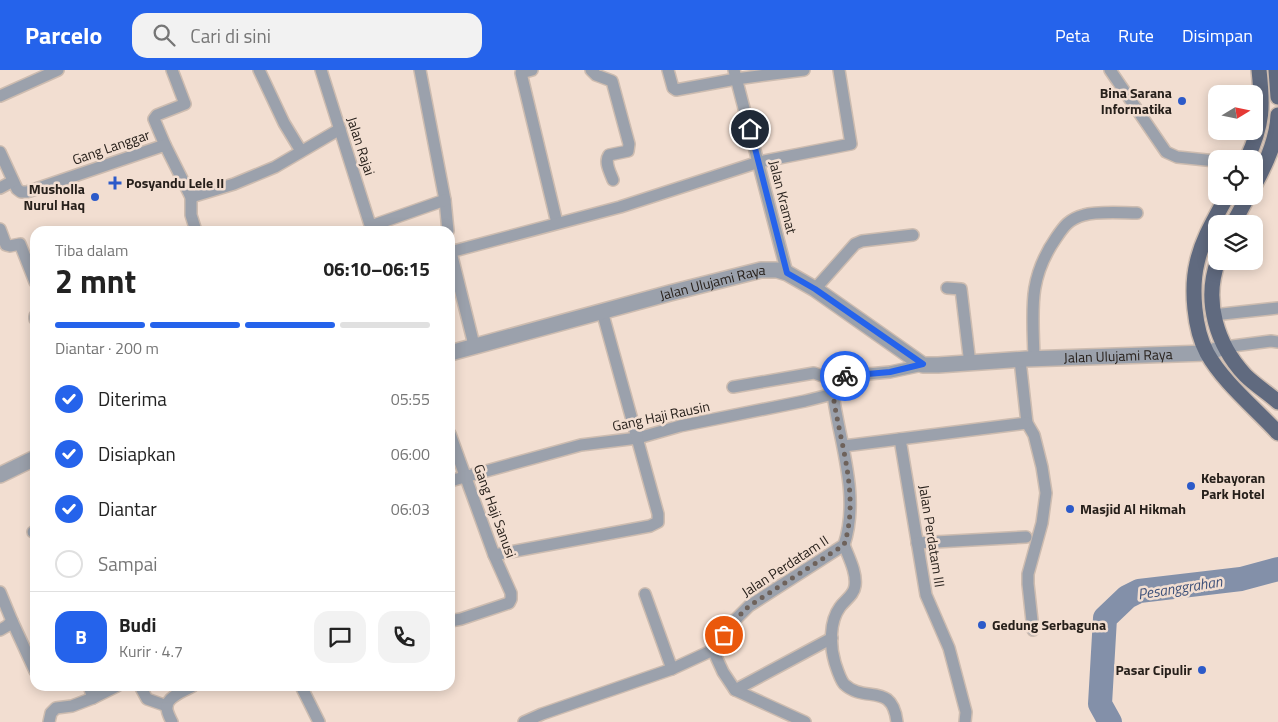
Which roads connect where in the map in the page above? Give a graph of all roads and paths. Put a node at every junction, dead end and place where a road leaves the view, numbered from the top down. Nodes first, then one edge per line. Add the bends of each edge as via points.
1 (58, 70) edge
2 (172, 70) edge
3 (259, 70) edge
4 (321, 70) edge
5 (420, 70) edge
6 (532, 70) edge
7 (591, 70) edge
8 (668, 70) edge
9 (804, 70) edge
10 (839, 70) edge
11 (1110, 70) edge
12 (1259, 70) edge
13 (1276, 70) edge
14 (735, 75) edge
15 (0, 96) edge
16 (1278, 97) edge
17 (1278, 115) edge
18 (340, 129) junction
19 (164, 145) junction
20 (1250, 150) edge
21 (301, 151) junction
22 (0, 152) edge
23 (1208, 160) edge
24 (759, 162) junction
25 (1263, 166) edge
26 (13, 180) junction
27 (613, 180) dead end
28 (0, 188) edge
29 (191, 197) junction
30 (445, 200) junction
31 (1222, 205) edge
32 (1138, 213) dead end
33 (557, 224) junction
34 (194, 226) edge
35 (371, 226) edge
36 (380, 226) edge
37 (448, 226) edge
38 (0, 229) edge
39 (913, 235) dead end
40 (455, 249) edge
41 (455, 268) edge
42 (30, 269) edge
43 (1216, 270) edge
44 (787, 273) junction
45 (947, 288) dead end
46 (815, 289) junction
47 (1278, 308) edge
48 (602, 311) junction
49 (1213, 315) junction
50 (1278, 342) edge
51 (474, 345) junction
52 (1225, 347) junction
53 (455, 351) edge
54 (1207, 353) junction
55 (1027, 359) junction
56 (923, 364) junction
57 (970, 364) junction
58 (836, 381) junction
59 (732, 387) dead end
60 (833, 394) junction
61 (1276, 398) edge
62 (1027, 423) junction
63 (1278, 433) edge
64 (638, 438) junction
65 (900, 439) junction
66 (844, 446) junction
67 (30, 460) edge
68 (455, 462) edge
69 (0, 475) edge
70 (467, 477) junction
71 (455, 480) edge
72 (1026, 537) dead end
73 (917, 543) junction
74 (844, 545) junction
75 (494, 555) junction
76 (0, 592) edge
77 (645, 594) dead end
78 (455, 620) edge
79 (12, 621) junction
80 (0, 630) edge
81 (1034, 630) dead end
82 (832, 638) junction
83 (713, 650) junction
84 (30, 660) edge
85 (672, 668) junction
86 (735, 690) junction
87 (91, 691) edge
88 (107, 691) edge
89 (143, 691) edge
90 (185, 691) edge
91 (304, 691) edge
92 (93, 698) junction
93 (167, 706) junction
94 (50, 722) edge
95 (172, 722) edge
96 (319, 722) edge
97 (524, 722) edge
98 (805, 722) edge
99 (897, 722) edge
100 (966, 722) edge

1 - 15 street
2 - 19 street via 185,104 154,117
3 - 21 street
4 - 18 street, Jalan Rajai
5 - 30 street
6 - 33 street via 521,73
7 - 27 street via 612,81 629,144 628,152 607,157
8 - 14 street via 675,90
9 - 14 street
10 - 24 street via 851,144
11 - 23 street via 1166,152 1177,157
12 - 20 main road via 1260,123
13 - 16 main road
14 - 24 street, Jalan Kramat
17 - 25 main road via 1278,128
18 - 21 street
18 - 35 street, Jalan Rajai
19 - 26 street, Gang Langgar via 27,192 20,192
19 - 29 street, Gang Langgar
21 - 29 street via 234,184
22 - 26 street
24 - 33 street
24 - 44 street, Jalan Kramat
26 - 28 street
29 - 34 street, Gang Langgar
30 - 36 street
30 - 37 street
31 - 54 main road via 1197,263 1194,300
32 - 55 street via 1085,214 1067,222 1038,269 1032,297
33 - 40 street
38 - 42 street via 6,245 20,244
39 - 46 street via 854,244
41 - 51 street
43 - 49 main road
44 - 46 street, Jalan Ulujami Raya
44 - 48 street, Jalan Ulujami Raya via 761,270
45 - 57 street via 961,289
46 - 56 street, Jalan Ulujami Raya
47 - 49 street
48 - 51 street, Jalan Ulujami Raya
48 - 64 street
49 - 52 main road
50 - 52 street
51 - 53 street, Jalan Ulujami Raya
52 - 54 street, Jalan Ulujami Raya
52 - 61 main road via 1246,375
54 - 55 street, Jalan Ulujami Raya
54 - 63 main road via 1234,388
55 - 57 street, Jalan Ulujami Raya
55 - 62 street
56 - 57 street, Jalan Ulujami Raya
56 - 58 street via 890,372 846,376
58 - 59 street via 814,373
58 - 60 street, Jalan Perdatam II via 832,387
60 - 64 street, Gang Haji Rausin
60 - 66 street, Jalan Perdatam II
62 - 65 street
62 - 81 street via 1034,435 1046,493 1028,584
64 - 70 street, Gang Haji Rausin via 580,445
64 - 75 street via 658,522
65 - 66 street
65 - 73 street, Jalan Perdatam III
66 - 74 street, Jalan Perdatam II via 851,513 850,530
67 - 69 street
68 - 70 street, Gang Haji Sanusi
70 - 71 street, Gang Haji Rausin
70 - 75 street, Gang Haji Sanusi
72 - 73 street
73 - 100 street, Jalan Perdatam III via 926,595 949,648
74 - 82 street via 855,587 834,618
74 - 83 street, Jalan Perdatam II via 749,606
75 - 78 street, Gang Haji Sanusi via 510,593 509,603
76 - 79 street
77 - 85 street
79 - 80 street
79 - 84 street
82 - 86 street
82 - 99 street via 834,662 843,683 855,692 882,696 892,703
83 - 85 street
83 - 86 street
85 - 97 street
86 - 98 street
87 - 92 street
88 - 92 street
89 - 93 street via 147,699
90 - 93 street via 169,701
91 - 96 street
92 - 94 street via 56,708 51,713
93 - 95 street

